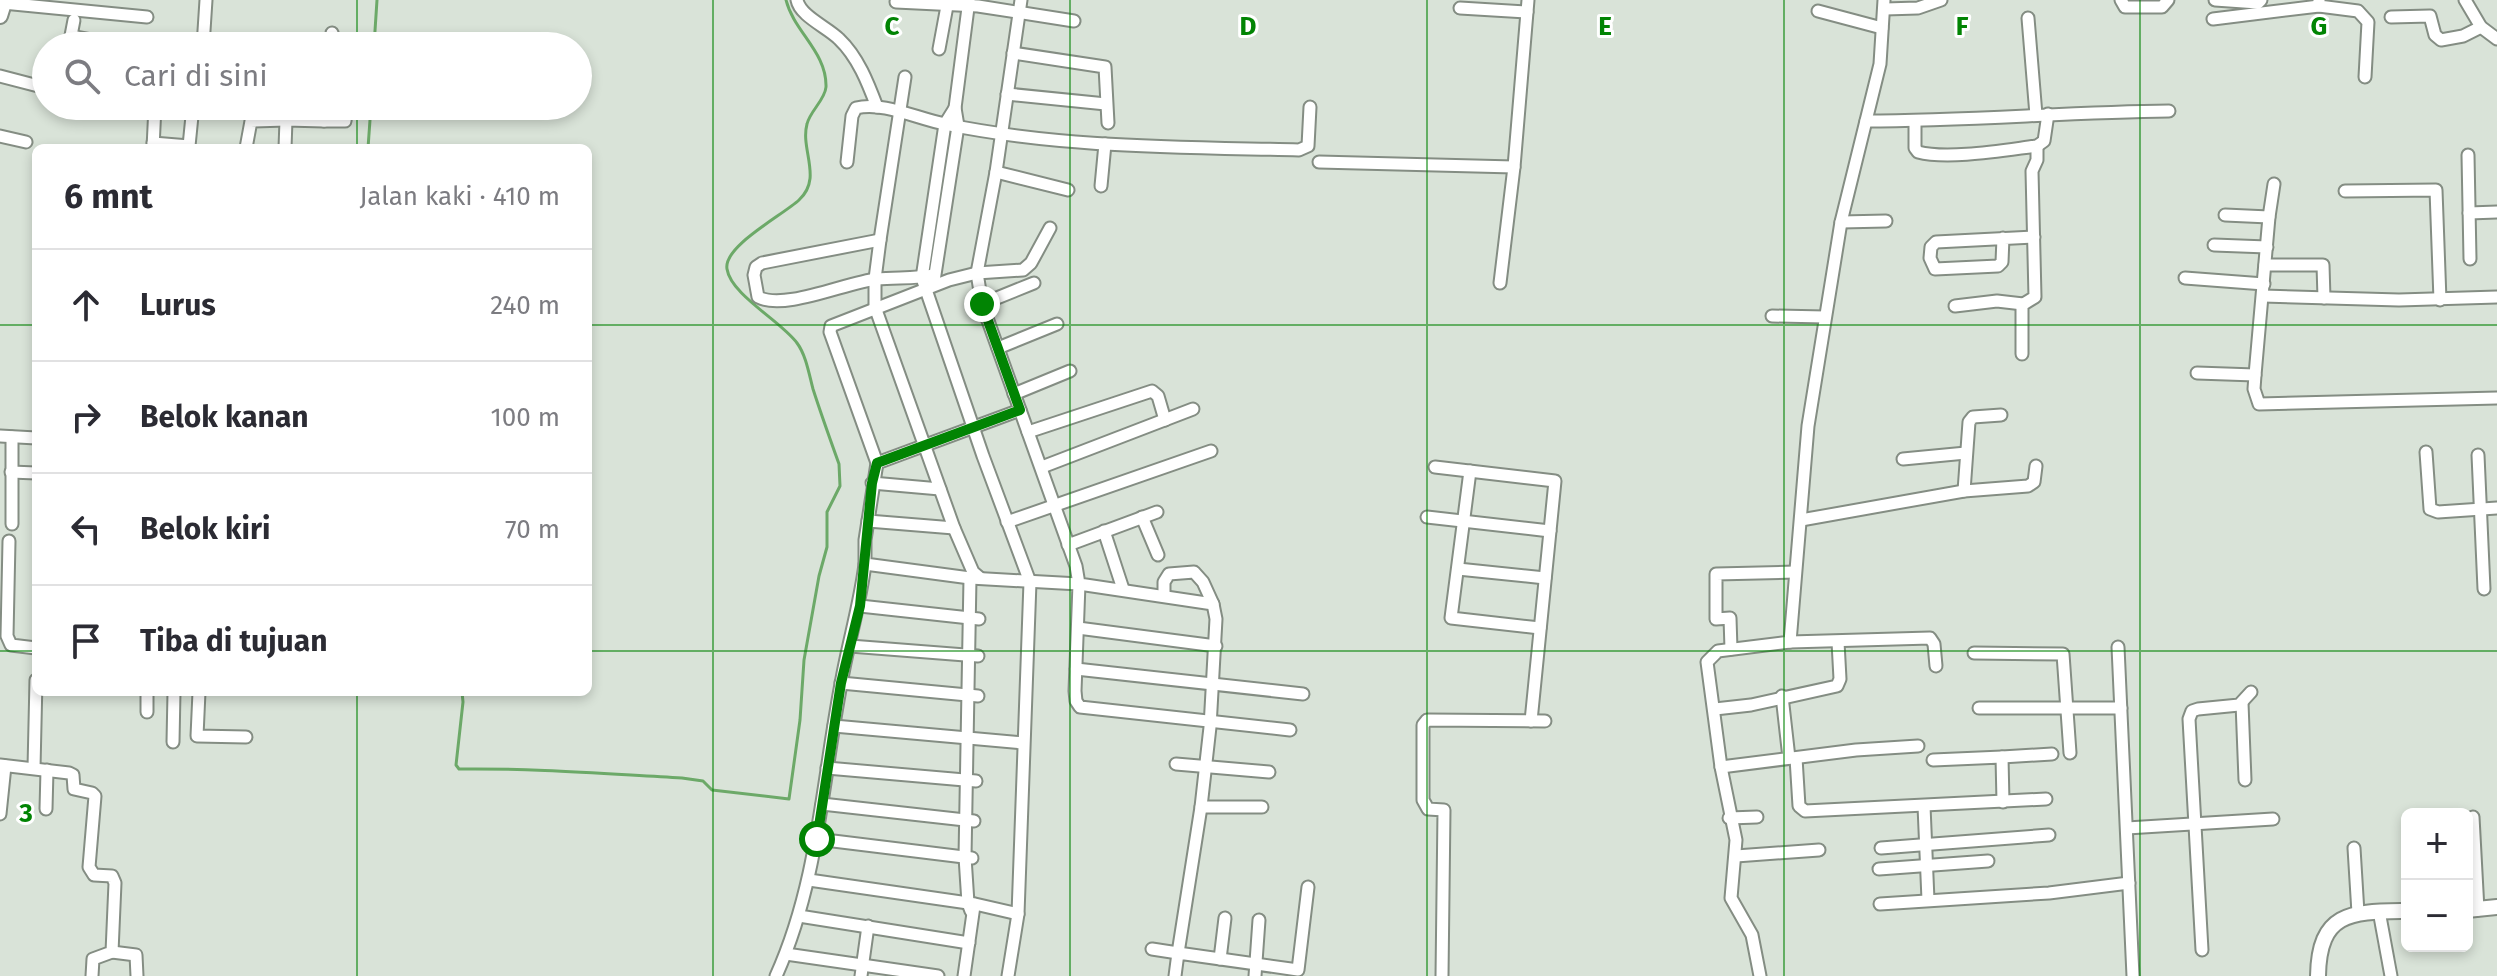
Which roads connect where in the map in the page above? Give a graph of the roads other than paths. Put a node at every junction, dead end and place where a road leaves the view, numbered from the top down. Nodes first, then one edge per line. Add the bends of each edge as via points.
1 (206, 0) edge
2 (797, 0) edge
3 (1941, 0) edge
4 (2121, 0) edge
5 (2168, 0) edge
6 (2215, 0) edge
7 (2261, 0) edge
8 (2465, 0) edge
9 (896, 2) dead end
10 (968, 3) edge
11 (2319, 3) edge
12 (1885, 4) edge
13 (3, 6) edge
14 (947, 6) junction
15 (1020, 6) edge
16 (1527, 6) edge
17 (1460, 8) dead end
18 (1818, 11) dead end
19 (147, 17) dead end
20 (2391, 17) dead end
21 (2028, 18) dead end
22 (2213, 19) dead end
23 (74, 20) dead end
24 (1074, 21) dead end
25 (2481, 27) junction
26 (1882, 28) junction
27 (72, 32) edge
28 (204, 32) edge
29 (2497, 39) edge
30 (939, 49) dead end
31 (1013, 53) junction
32 (0, 76) edge
33 (905, 77) dead end
34 (2365, 77) dead end
35 (32, 84) edge
36 (1007, 94) junction
37 (1106, 104) junction
38 (877, 107) junction
39 (1310, 107) dead end
40 (2169, 111) dead end
41 (900, 113) junction
42 (2042, 114) junction
43 (154, 120) edge
44 (192, 120) edge
45 (286, 120) junction
46 (345, 120) edge
47 (324, 121) joint
48 (1866, 121) junction
49 (1915, 121) junction
50 (1108, 123) dead end
51 (952, 125) junction
52 (1001, 134) junction
53 (0, 136) edge
54 (26, 142) dead end
55 (153, 144) edge
56 (189, 144) edge
57 (247, 144) edge
58 (285, 144) edge
59 (1105, 144) junction
60 (2037, 146) junction
61 (2468, 155) dead end
62 (847, 162) dead end
63 (1319, 162) dead end
64 (1514, 167) junction
65 (996, 172) junction
66 (2274, 184) dead end
67 (1101, 186) dead end
68 (1068, 190) dead end
69 (2345, 191) dead end
70 (2497, 212) edge
71 (2469, 213) junction
72 (2225, 215) dead end
73 (2269, 217) junction
74 (1886, 221) dead end
75 (1841, 222) junction
76 (1050, 228) dead end
77 (2034, 237) junction
78 (2003, 238) junction
79 (880, 240) junction
80 (2214, 245) dead end
81 (2267, 247) junction
82 (2470, 259) dead end
83 (2265, 265) junction
84 (977, 273) junction
85 (2185, 278) dead end
86 (875, 279) junction
87 (1034, 283) dead end
88 (1500, 283) dead end
89 (929, 285) junction
90 (2264, 290) junction
91 (2497, 297) edge
92 (2324, 298) junction
93 (2440, 300) junction
94 (982, 304) junction
95 (2023, 304) junction
96 (1955, 306) dead end
97 (875, 307) junction
98 (1772, 316) dead end
99 (1825, 317) junction
100 (1057, 324) dead end
101 (998, 348) junction
102 (2022, 354) dead end
103 (1070, 371) dead end
104 (2197, 373) dead end
105 (2255, 375) junction
106 (1014, 394) junction
107 (2497, 398) edge
108 (1193, 409) dead end
109 (1020, 410) junction
110 (2001, 415) dead end
111 (1165, 420) junction
112 (973, 427) junction
113 (1028, 432) junction
114 (6, 436) edge
115 (32, 438) edge
116 (923, 445) junction
117 (1211, 451) dead end
118 (2426, 452) dead end
119 (1966, 453) junction
120 (2478, 455) dead end
121 (1903, 459) dead end
122 (877, 463) junction
123 (2036, 466) dead end
124 (1042, 467) junction
125 (1435, 467) dead end
126 (1470, 471) junction
127 (11, 472) junction
128 (32, 473) edge
129 (872, 483) junction
130 (940, 489) junction
131 (1964, 491) junction
132 (1054, 505) junction
133 (2482, 508) junction
134 (2497, 508) edge
135 (1157, 512) dead end
136 (1142, 517) junction
137 (1427, 517) dead end
138 (1801, 520) junction
139 (868, 521) junction
140 (1464, 521) junction
141 (1007, 522) junction
142 (12, 524) dead end
143 (954, 528) junction
144 (1104, 531) junction
145 (1550, 531) junction
146 (9, 541) dead end
147 (1068, 545) junction
148 (1158, 555) dead end
149 (865, 564) junction
150 (1458, 569) junction
151 (1795, 572) junction
152 (974, 576) junction
153 (1545, 578) junction
154 (1030, 582) junction
155 (1079, 584) junction
156 (1123, 589) junction
157 (2484, 589) dead end
158 (1164, 596) junction
159 (1213, 604) junction
160 (860, 606) junction
161 (975, 619) junction
162 (1078, 628) junction
163 (1540, 628) junction
164 (1790, 642) junction
165 (1838, 642) junction
166 (850, 646) junction
167 (1216, 646) junction
168 (2118, 647) dead end
169 (32, 648) edge
170 (1731, 649) junction
171 (1974, 653) dead end
172 (974, 655) junction
173 (1936, 666) dead end
174 (1076, 669) junction
175 (841, 683) junction
176 (1213, 683) junction
177 (2251, 692) dead end
178 (1303, 694) dead end
179 (973, 695) junction
180 (36, 696) edge
181 (147, 696) edge
182 (174, 696) edge
183 (199, 696) edge
184 (1782, 696) junction
185 (2242, 703) junction
186 (2067, 707) junction
187 (1979, 708) dead end
188 (2121, 708) junction
189 (1715, 709) junction
190 (147, 712) dead end
191 (1210, 721) junction
192 (1531, 721) junction
193 (1545, 721) dead end
194 (834, 726) junction
195 (1290, 730) dead end
196 (246, 737) dead end
197 (968, 737) junction
198 (173, 742) dead end
199 (1023, 743) junction
200 (1918, 746) dead end
201 (2070, 753) dead end
202 (2052, 754) dead end
203 (2002, 757) junction
204 (1792, 758) junction
205 (1933, 760) dead end
206 (1176, 764) dead end
207 (2, 765) edge
208 (1205, 766) junction
209 (1721, 767) junction
210 (34, 768) junction
211 (827, 768) junction
212 (47, 770) junction
213 (1269, 772) dead end
214 (972, 780) junction
215 (2245, 780) dead end
216 (2046, 799) dead end
217 (2003, 802) junction
218 (822, 804) junction
219 (1924, 806) junction
220 (1201, 807) junction
221 (1262, 807) dead end
222 (46, 809) dead end
223 (0, 814) edge
224 (1757, 817) dead end
225 (1729, 818) junction
226 (2273, 819) dead end
227 (970, 821) junction
228 (2195, 823) junction
229 (2127, 828) junction
230 (2049, 835) dead end
231 (817, 839) junction
232 (1926, 845) junction
233 (1881, 848) dead end
234 (2354, 848) dead end
235 (1819, 850) dead end
236 (1736, 856) junction
237 (969, 858) junction
238 (1988, 861) dead end
239 (1927, 866) junction
240 (1879, 869) dead end
241 (809, 880) junction
242 (2129, 883) junction
243 (1308, 887) dead end
244 (1928, 900) junction
245 (1880, 904) dead end
246 (971, 906) junction
247 (2497, 907) edge
248 (2473, 910) edge
249 (2379, 911) junction
250 (2401, 911) edge
251 (2358, 913) junction
252 (1018, 914) junction
253 (799, 916) junction
254 (1225, 918) dead end
255 (1259, 920) dead end
256 (868, 926) junction
257 (969, 943) junction
258 (1152, 949) dead end
259 (2202, 950) dead end
260 (112, 952) junction
261 (1178, 953) junction
262 (786, 954) junction
263 (1220, 959) junction
264 (863, 963) junction
265 (1256, 970) edge
266 (1297, 973) edge
267 (92, 976) edge
268 (137, 976) edge
269 (776, 976) edge
270 (861, 976) edge
271 (938, 976) edge
272 (964, 976) edge
273 (1008, 976) edge
274 (1175, 976) edge
275 (1442, 976) edge
276 (1760, 976) edge
277 (2133, 976) edge
278 (2318, 976) edge
279 (2391, 976) edge

1 - 28 street
2 - 38 street via 800,9 849,49
3 - 12 street via 1918,8
4 - 5 street via 2125,7 2162,7
6 - 7 street
8 - 25 street
9 - 14 street
10 - 14 street
10 - 15 street
10 - 51 street
11 - 22 street
11 - 34 street via 2358,11 2368,22
12 - 26 street
13 - 19 street
14 - 30 street
15 - 24 street
15 - 31 street
16 - 17 street
16 - 64 street
18 - 26 street
20 - 25 street via 2430,16 2441,40
21 - 42 street
23 - 27 street
25 - 29 street
26 - 48 street via 1880,64
31 - 36 street
31 - 37 street via 1105,67
32 - 35 street
33 - 41 street
36 - 37 street
36 - 52 street
37 - 50 street
38 - 41 street
38 - 62 street via 853,112
39 - 59 street via 1309,142 1303,150
40 - 42 street
41 - 51 street
41 - 79 street
42 - 49 street
42 - 60 street via 2044,141
43 - 55 street
44 - 56 street
45 - 47 street
45 - 57 street via 251,121
45 - 58 street
46 - 47 street
48 - 49 street
48 - 75 street
49 - 60 street via 1915,148 1927,155
51 - 52 street
51 - 89 street
52 - 59 street
52 - 65 street
53 - 54 street
59 - 67 street
60 - 77 street via 2032,171
61 - 71 street
63 - 64 street
64 - 88 street
65 - 68 street
65 - 84 street
66 - 73 street
69 - 93 street via 2436,190
70 - 71 street
71 - 82 street
72 - 73 street
73 - 81 street
74 - 75 street
75 - 99 street
76 - 84 street via 1023,270
77 - 78 street
77 - 95 street via 2035,297
78 - 78 street via 1998,266 1935,269 1931,263 1929,252 1936,242
79 - 86 street
79 - 86 street via 762,263 754,275 758,297 766,300 806,297
80 - 81 street
81 - 83 street
83 - 90 street
83 - 92 street via 2323,265
84 - 89 street
84 - 94 street
85 - 90 street
86 - 89 street
86 - 97 street
87 - 94 street
89 - 97 street
89 - 112 street
90 - 92 street
90 - 105 street
91 - 93 street
92 - 93 street
94 - 101 street
95 - 96 street
95 - 102 street
97 - 116 street
97 - 122 street via 833,325 830,332
98 - 99 street
99 - 138 street via 1808,426
100 - 101 street
101 - 106 street
103 - 106 street
104 - 105 street
105 - 107 street via 2256,401 2264,405
106 - 109 street
108 - 111 street
109 - 112 street
109 - 113 street
110 - 119 street via 1973,417
111 - 113 street via 1152,391
111 - 124 street
112 - 116 street
112 - 141 street
113 - 124 street
114 - 115 street
114 - 127 street
116 - 122 street
116 - 130 street
117 - 132 street
118 - 133 street via 2430,509
119 - 121 street
119 - 131 street
120 - 133 street
122 - 129 street
123 - 131 street via 2032,484
124 - 132 street
125 - 126 street
126 - 140 street
126 - 145 street via 1555,481
127 - 128 street
127 - 142 street
129 - 130 street
129 - 139 street
130 - 143 street
131 - 138 street
132 - 141 street
132 - 147 street
133 - 134 street
133 - 157 street
135 - 136 street
136 - 144 street
136 - 148 street
137 - 140 street
138 - 151 street
139 - 143 street
139 - 149 street
140 - 145 street
140 - 150 street
141 - 154 street
143 - 152 street
144 - 147 street
144 - 156 street
145 - 153 street
146 - 169 street via 7,636 13,646
147 - 155 street
149 - 152 street
149 - 160 street
150 - 153 street
150 - 163 street via 1451,618
151 - 164 street
151 - 170 street via 1716,574 1716,619 1730,618
152 - 154 street
152 - 161 street
153 - 163 street
154 - 155 street
154 - 199 street
155 - 156 street
155 - 162 street
156 - 158 street
158 - 159 street
158 - 159 street via 1169,574 1194,572
159 - 167 street
160 - 161 street
160 - 166 street
161 - 172 street
162 - 167 street
162 - 174 street
163 - 192 street
164 - 165 street
164 - 170 street
165 - 173 street via 1930,638
165 - 184 street via 1837,686
166 - 172 street
166 - 175 street
167 - 176 street
168 - 188 street
170 - 189 street via 1718,651 1707,662
171 - 186 street via 2060,652
172 - 179 street
174 - 176 street
174 - 191 street via 1080,707
175 - 179 street
175 - 194 street
176 - 178 street
176 - 191 street
177 - 185 street
179 - 197 street
180 - 210 street
181 - 190 street
182 - 198 street
183 - 196 street via 197,736
184 - 189 street
184 - 204 street
185 - 215 street
185 - 228 street via 2198,709 2190,715
186 - 187 street
186 - 188 street
186 - 201 street
188 - 229 street
189 - 209 street
191 - 195 street
191 - 208 street
192 - 193 street
192 - 275 street via 1427,720 1423,725 1423,800 1428,809 1444,810
194 - 197 street
194 - 211 street
197 - 199 street
197 - 214 street
199 - 252 street
200 - 204 street
202 - 203 street
203 - 205 street
203 - 217 street
204 - 209 street
204 - 219 street via 1803,811
206 - 208 street
207 - 210 street
207 - 223 street
208 - 213 street
208 - 220 street
209 - 225 street
210 - 212 street
211 - 214 street
211 - 218 street
212 - 222 street
212 - 260 street via 71,774 74,789 95,796 89,867 94,875 110,875 115,881
214 - 227 street
216 - 217 street
217 - 219 street
218 - 227 street
218 - 231 street
219 - 232 street
220 - 221 street
220 - 261 street
224 - 225 street
225 - 236 street
226 - 228 street
227 - 237 street
228 - 229 street
228 - 259 street
229 - 242 street
230 - 232 street
231 - 237 street
231 - 241 street
232 - 233 street
232 - 239 street
234 - 251 street
235 - 236 street
236 - 276 street via 1731,898 1752,935
237 - 246 street
238 - 239 street
239 - 240 street
239 - 244 street
241 - 246 street
241 - 253 street
242 - 244 street
242 - 277 street
243 - 266 street
244 - 245 street
246 - 252 street
246 - 257 street
247 - 248 street
249 - 250 street
249 - 251 street
249 - 279 street
251 - 278 street via 2342,919 2324,937
252 - 273 street
253 - 256 street
253 - 262 street
254 - 263 street
255 - 265 street
256 - 257 street
256 - 264 street
257 - 272 street
258 - 261 street
260 - 267 street via 93,959
260 - 268 street via 136,955
261 - 263 street
261 - 274 street
262 - 264 street
262 - 269 street
263 - 265 street
264 - 270 street
264 - 271 street
265 - 266 street

